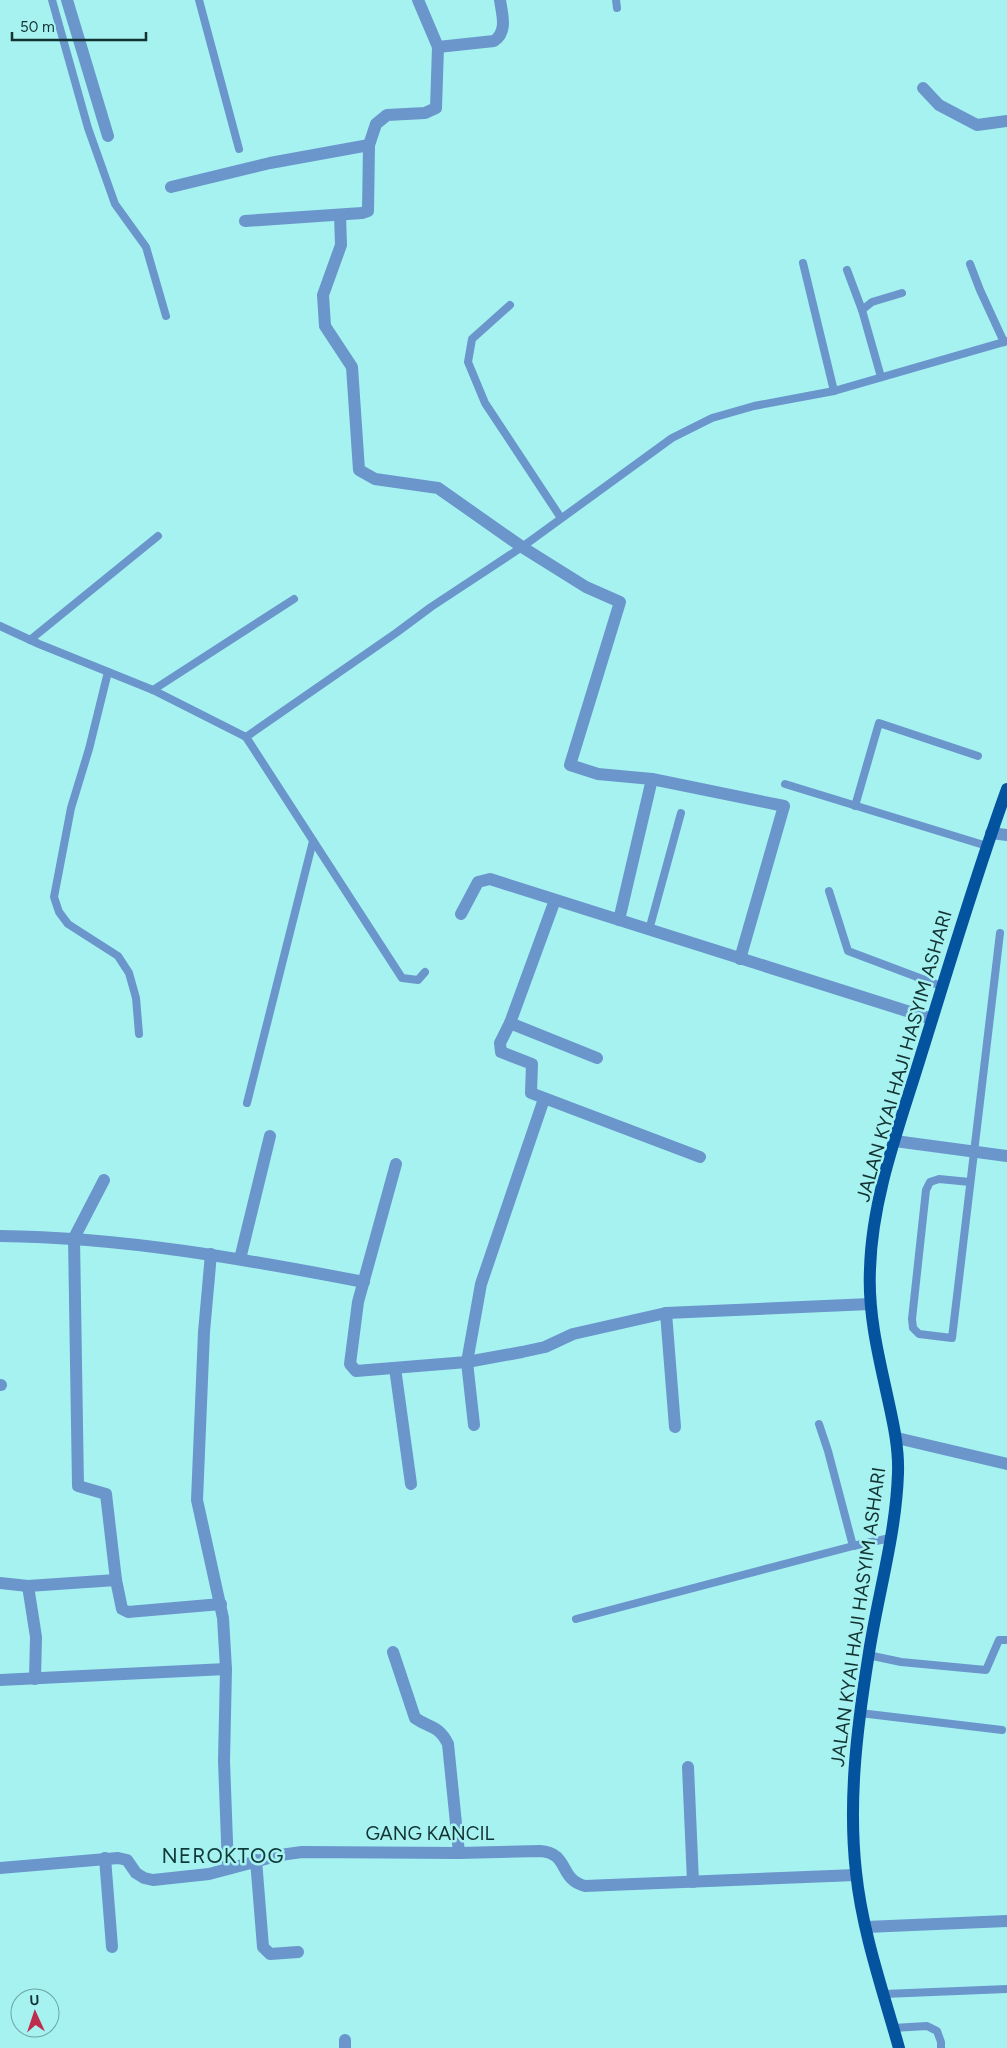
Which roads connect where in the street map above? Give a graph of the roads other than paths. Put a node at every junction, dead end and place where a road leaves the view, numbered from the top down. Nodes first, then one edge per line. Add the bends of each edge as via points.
1 (52, 0) edge
2 (68, 0) edge
3 (199, 0) edge
4 (418, 0) edge
5 (500, 0) edge
6 (438, 47) junction
7 (923, 88) dead end
8 (1007, 121) edge
9 (108, 136) dead end
10 (369, 145) junction
11 (239, 149) dead end
12 (171, 187) dead end
13 (340, 215) junction
14 (245, 221) dead end
15 (803, 263) dead end
16 (970, 264) dead end
17 (847, 270) dead end
18 (902, 293) dead end
19 (510, 305) dead end
20 (862, 310) junction
21 (166, 316) dead end
22 (1006, 342) edge
23 (881, 377) junction
24 (834, 391) junction
25 (561, 518) junction
26 (158, 536) dead end
27 (522, 547) junction
28 (294, 599) dead end
29 (0, 626) edge
30 (30, 640) junction
31 (108, 672) junction
32 (153, 690) junction
33 (246, 737) junction
34 (978, 756) dead end
35 (652, 779) junction
36 (785, 784) dead end
37 (1007, 789) edge
38 (855, 806) junction
39 (681, 813) dead end
40 (1007, 835) edge
41 (989, 840) junction
42 (314, 841) junction
43 (829, 891) dead end
44 (555, 900) junction
45 (461, 914) dead end
46 (619, 920) junction
47 (649, 930) junction
48 (1000, 932) dead end
49 (740, 959) junction
50 (425, 972) dead end
51 (941, 986) junction
52 (932, 1019) junction
53 (510, 1023) junction
54 (139, 1034) dead end
55 (597, 1058) dead end
56 (544, 1099) junction
57 (247, 1103) dead end
58 (270, 1136) dead end
59 (894, 1142) junction
60 (974, 1152) junction
61 (1007, 1156) edge
62 (700, 1157) dead end
63 (396, 1164) dead end
64 (104, 1180) dead end
65 (970, 1182) junction
66 (0, 1236) edge
67 (74, 1238) junction
68 (211, 1254) junction
69 (240, 1258) junction
70 (364, 1282) junction
71 (870, 1304) junction
72 (666, 1313) junction
73 (467, 1362) junction
74 (395, 1368) junction
75 (819, 1424) dead end
76 (474, 1425) dead end
77 (675, 1427) dead end
78 (897, 1438) junction
79 (1007, 1464) edge
80 (411, 1484) dead end
81 (890, 1538) junction
82 (853, 1546) junction
83 (116, 1580) junction
84 (0, 1583) edge
85 (28, 1586) junction
86 (221, 1604) junction
87 (576, 1619) dead end
88 (1007, 1640) edge
89 (393, 1652) dead end
90 (868, 1655) junction
91 (226, 1669) junction
92 (35, 1679) junction
93 (0, 1680) edge
94 (860, 1714) junction
95 (1002, 1730) dead end
96 (688, 1767) dead end
97 (458, 1853) junction
98 (105, 1858) junction
99 (256, 1860) junction
100 (0, 1868) edge
101 (228, 1868) junction
102 (856, 1875) junction
103 (693, 1882) junction
104 (1007, 1921) edge
105 (866, 1927) junction
106 (112, 1947) dead end
107 (298, 1952) dead end
108 (1007, 1989) edge
109 (884, 1994) junction
110 (893, 2028) junction
111 (899, 2048) edge
112 (941, 2048) edge

1 - 21 lane via 88,128 115,204 146,247
2 - 9 street
3 - 11 lane
4 - 6 street
5 - 6 street via 503,23 498,38
6 - 10 street via 436,108 425,113 387,114 376,124
7 - 8 street via 939,105 977,125
10 - 12 street via 270,163
10 - 13 street via 368,211
13 - 14 street
13 - 27 street via 341,245 323,295 325,326 352,367 359,470 375,479 438,488
15 - 24 lane
16 - 22 lane
17 - 20 lane
18 - 20 lane via 872,302
19 - 25 lane via 472,339 468,362 485,403
20 - 23 lane
22 - 23 lane
23 - 24 lane
24 - 25 lane via 754,406 712,418 672,438
25 - 27 lane
26 - 30 lane
27 - 33 lane
27 - 35 street via 586,588 620,602 570,765 598,774
28 - 32 lane
29 - 30 lane
30 - 31 lane
31 - 32 lane
31 - 54 lane via 71,808 54,897 58,912 68,924 118,956 129,973 136,998
32 - 33 lane
33 - 42 lane
34 - 38 lane via 878,723
35 - 46 street
35 - 49 street via 784,806
36 - 38 lane
37 - 41 main road, JALAN KYAI HAJI HASYIM ASHARI
38 - 41 lane
39 - 47 lane
40 - 41 street
41 - 51 main road, JALAN KYAI HAJI HASYIM ASHARI
42 - 50 lane via 402,978 418,980
42 - 57 lane
43 - 51 lane via 848,951
44 - 45 street via 490,879 478,882
44 - 46 street
44 - 53 street
46 - 47 street
47 - 49 street
48 - 60 lane
49 - 52 street
51 - 52 main road, JALAN KYAI HAJI HASYIM ASHARI
52 - 59 main road, JALAN KYAI HAJI HASYIM ASHARI
53 - 55 street
53 - 56 street via 500,1043 501,1052 532,1064 531,1093
56 - 62 street
56 - 73 street via 481,1284
58 - 69 street
59 - 60 street
59 - 71 main road, JALAN KYAI HAJI HASYIM ASHARI via 874,1228
60 - 61 street
60 - 65 lane
63 - 70 street
64 - 67 street
65 - 65 lane via 952,1338 919,1334 913,1328 912,1319 926,1190 930,1182 939,1179
66 - 67 street
67 - 68 street
67 - 83 street via 78,1486 106,1494
68 - 69 street
68 - 86 street via 204,1332 197,1500
69 - 70 street
70 - 74 street via 358,1302 350,1364 356,1371
71 - 72 street
71 - 78 main road, JALAN KYAI HAJI HASYIM ASHARI via 876,1347
72 - 73 street via 573,1334 545,1347
72 - 77 street
73 - 74 street
73 - 76 street
74 - 80 street
75 - 82 lane
78 - 79 street
78 - 81 main road, JALAN KYAI HAJI HASYIM ASHARI via 898,1473
81 - 82 lane
81 - 90 main road, JALAN KYAI HAJI HASYIM ASHARI
82 - 87 lane
83 - 85 street
83 - 86 street via 122,1609 128,1612
84 - 85 street
85 - 92 street via 36,1637
86 - 91 street
88 - 90 lane via 1000,1640 986,1670 901,1662
89 - 97 street via 414,1718 443,1734 448,1744
90 - 94 main road, JALAN KYAI HAJI HASYIM ASHARI
91 - 92 street
91 - 101 street via 224,1761
92 - 93 street
94 - 95 lane
94 - 102 main road, JALAN KYAI HAJI HASYIM ASHARI via 854,1798
96 - 103 street
97 - 99 street, GANG KANCIL via 302,1852
97 - 103 street, GANG KANCIL via 550,1852 558,1857 576,1884 585,1886
98 - 100 street, GANG KANCIL
98 - 101 street, GANG KANCIL via 127,1860 136,1873 153,1880 209,1874
98 - 106 street
99 - 101 street, GANG KANCIL
99 - 107 street via 263,1947 270,1954
102 - 103 street, GANG KANCIL
102 - 105 main road, JALAN KYAI HAJI HASYIM ASHARI
104 - 105 street
105 - 109 main road, JALAN KYAI HAJI HASYIM ASHARI
108 - 109 lane
109 - 110 main road, JALAN KYAI HAJI HASYIM ASHARI
110 - 111 main road, JALAN KYAI HAJI HASYIM ASHARI
110 - 112 lane via 928,2026 937,2031

